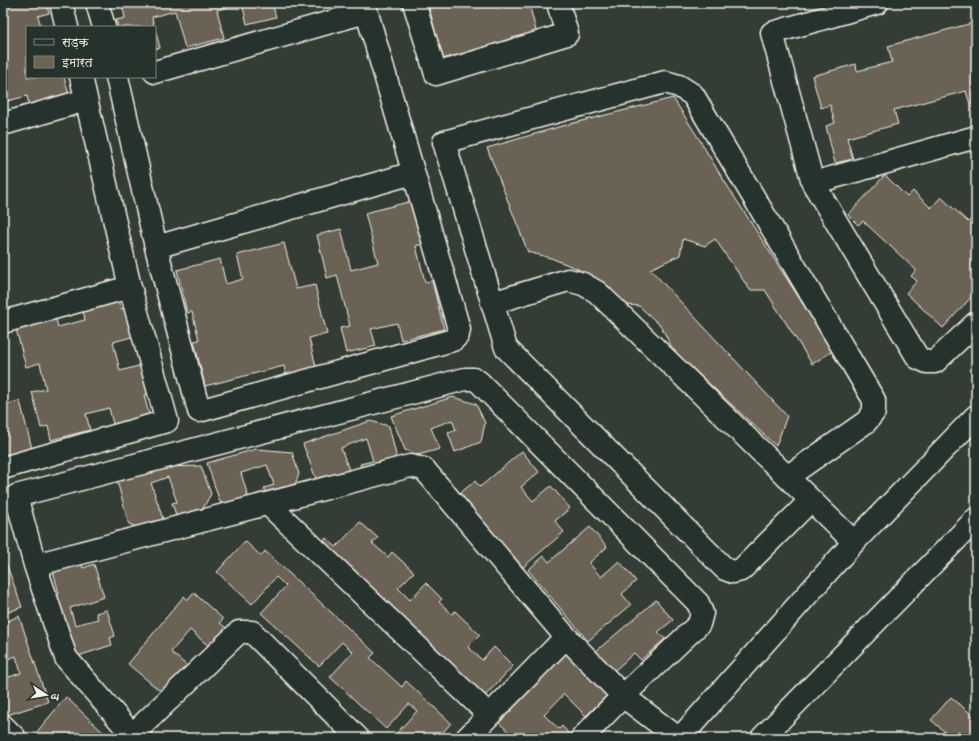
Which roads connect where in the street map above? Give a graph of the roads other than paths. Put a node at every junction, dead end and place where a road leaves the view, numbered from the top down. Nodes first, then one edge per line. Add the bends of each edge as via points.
1 (61, 3) edge
2 (98, 3) edge
3 (414, 3) edge
4 (558, 3) edge
5 (877, 3) edge
6 (365, 8) edge
7 (67, 26) edge
8 (104, 26) edge
9 (156, 72) edge
10 (80, 78) edge
11 (124, 79) edge
12 (86, 100) junction
13 (3, 124) edge
14 (976, 137) edge
15 (413, 173) junction
16 (813, 183) junction
17 (156, 247) junction
18 (130, 287) junction
19 (492, 303) junction
20 (3, 322) edge
21 (975, 325) edge
22 (976, 416) edge
23 (3, 468) edge
24 (788, 477) junction
25 (811, 500) junction
26 (268, 504) junction
27 (976, 519) edge
28 (854, 542) junction
29 (35, 565) junction
30 (566, 636) junction
31 (623, 696) junction
32 (489, 715) junction
33 (3, 726) edge
34 (133, 737) edge
35 (15, 738) edge
36 (358, 738) edge
37 (467, 738) edge
38 (582, 738) edge
39 (679, 738) edge
40 (762, 738) edge

1 - 7 street
2 - 8 street
3 - 4 street via 436,74 567,34
5 - 16 street via 772,33
6 - 9 street
6 - 15 street
10 - 12 street
11 - 17 street
12 - 13 street
12 - 18 street
14 - 16 street
15 - 17 street
15 - 17 street via 459,329 453,340 199,411
16 - 21 street via 918,358 935,362
18 - 20 street
18 - 23 street via 168,421
19 - 24 street via 568,280 583,284 597,292
19 - 24 street via 444,142 665,82 679,86 693,95 874,400 874,412 866,422
19 - 25 street via 506,348 725,569 733,572 741,570
22 - 28 street
24 - 25 street
25 - 28 street
26 - 29 street
26 - 30 street via 410,466 424,469
26 - 32 street
27 - 40 street
28 - 39 street
29 - 31 street via 16,496 465,379 474,379 480,382 698,603 702,613 699,624
29 - 34 street via 66,658
30 - 31 street
30 - 32 street
31 - 38 street
31 - 39 street
32 - 37 street
33 - 35 street
34 - 36 street via 239,632 246,631 252,632

